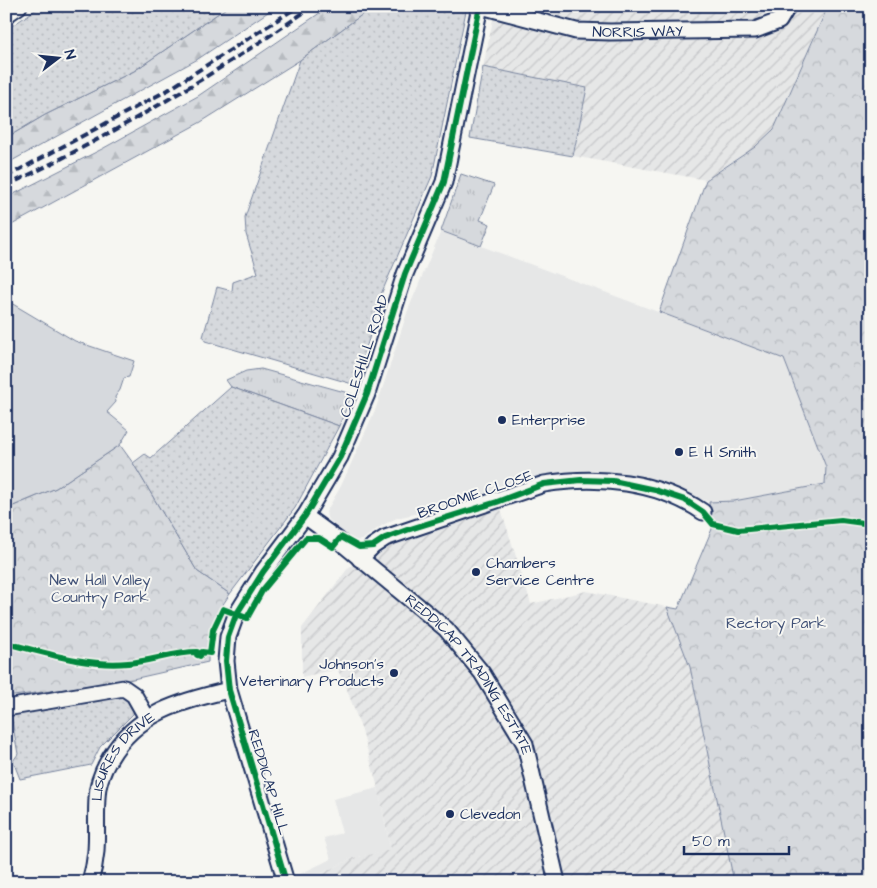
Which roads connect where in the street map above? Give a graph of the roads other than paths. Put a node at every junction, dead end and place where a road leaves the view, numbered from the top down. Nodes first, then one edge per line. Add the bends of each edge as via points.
1 (19, 6) edge
2 (480, 6) edge
3 (788, 6) edge
4 (6, 15) edge
5 (703, 512) dead end
6 (305, 516) junction
7 (360, 559) junction
8 (229, 690) junction
9 (6, 708) edge
10 (147, 718) junction
11 (90, 882) edge
12 (286, 882) edge
13 (557, 882) edge

1 - 4 street
2 - 3 street, NORRIS WAY via 576,31 649,32 755,30 779,22
2 - 6 street, COLESHILL ROAD via 444,182 405,274 354,426
5 - 7 street, BROOMIE CLOSE via 685,500 655,490 613,481 568,480 544,484 385,538
6 - 7 street, REDDICAP TRADING ESTATE
6 - 8 street, COLESHILL ROAD via 236,614 228,637
7 - 13 street, REDDICAP TRADING ESTATE via 446,629 499,699 527,751
8 - 10 street, LISURES DRIVE via 169,707
8 - 12 street, REDDICAP HILL
9 - 10 street via 124,688 134,695
10 - 11 street, LISURES DRIVE via 118,745 102,771 97,796 98,846

